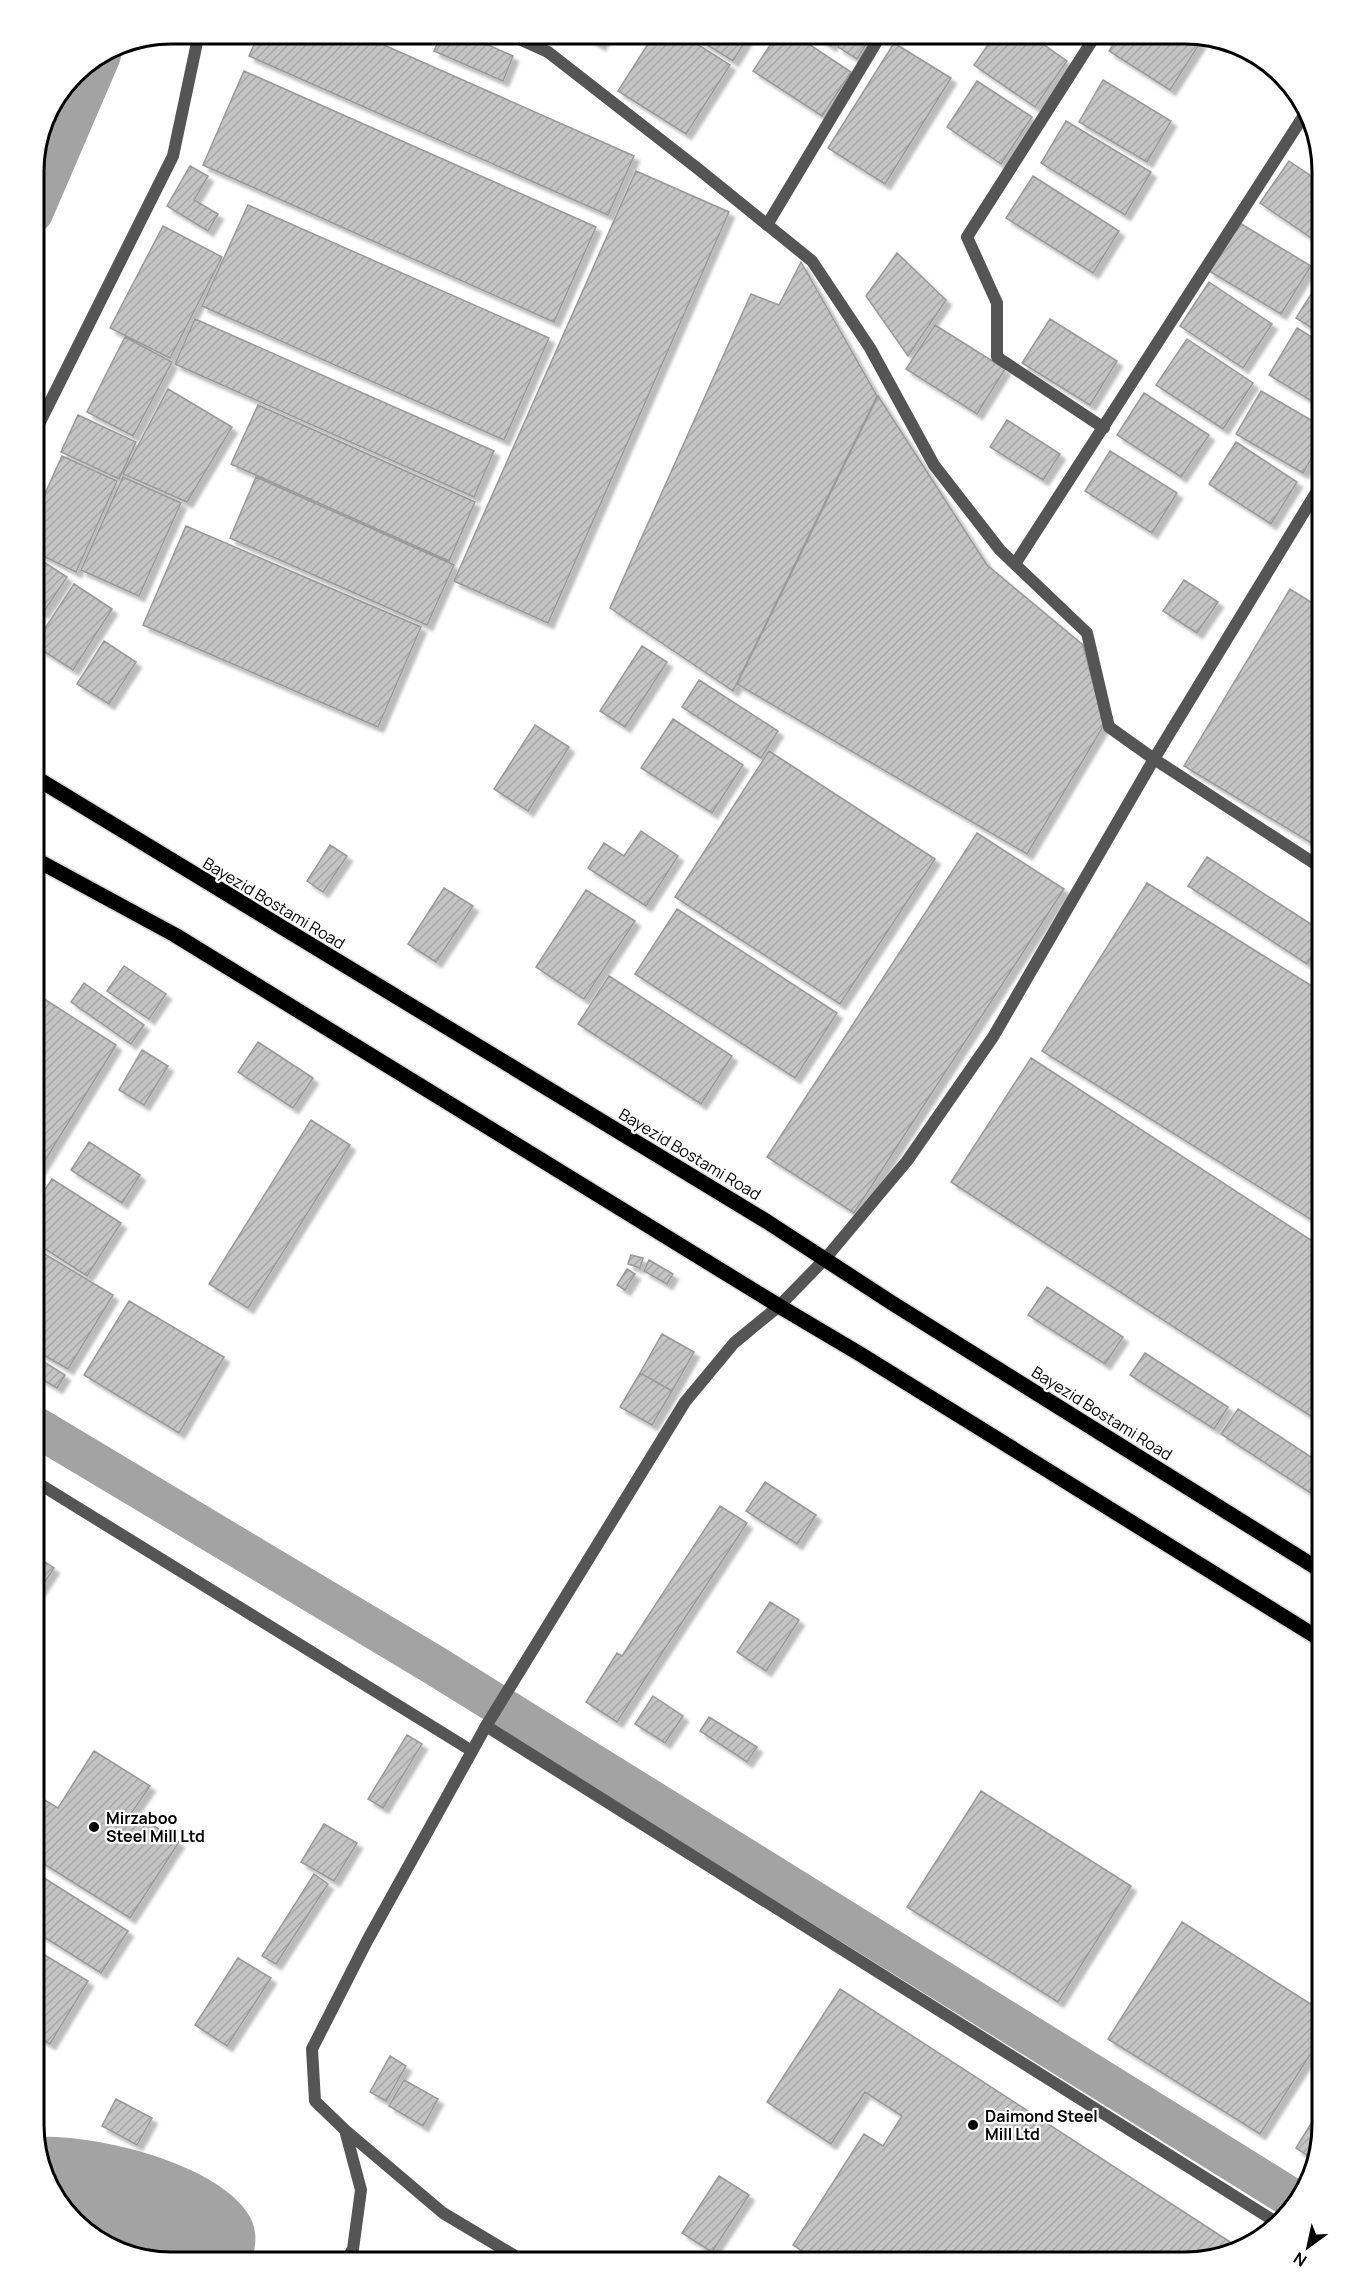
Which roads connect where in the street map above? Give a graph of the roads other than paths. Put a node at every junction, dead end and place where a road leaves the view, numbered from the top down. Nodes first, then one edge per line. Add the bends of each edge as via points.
1 (197, 44) edge
2 (531, 44) edge
3 (875, 44) edge
4 (1090, 44) edge
5 (1302, 119) edge
6 (767, 225) junction
7 (44, 414) edge
8 (1104, 428) junction
9 (1312, 500) edge
10 (1015, 564) junction
11 (1154, 759) junction
12 (44, 783) edge
13 (1312, 861) edge
14 (44, 864) edge
15 (825, 1258) junction
16 (779, 1306) junction
17 (44, 1487) edge
18 (1312, 1565) edge
19 (1312, 1634) edge
20 (486, 1726) junction
21 (472, 1752) junction
22 (345, 2130) junction
23 (1270, 2219) edge
24 (352, 2251) edge
25 (507, 2251) edge

1 - 7 street via 173,156
2 - 6 street via 549,52
3 - 6 street
4 - 8 street via 967,237 997,303 997,357
5 - 8 street
6 - 10 street via 812,261 870,348 934,465
8 - 10 street
9 - 11 street
10 - 11 street via 1087,633 1109,727
11 - 13 street
11 - 15 street via 993,1037 908,1161
12 - 15 main road, Bayezid Bostami Road
14 - 16 main road via 175,935
15 - 16 street
15 - 18 main road, Bayezid Bostami Road
16 - 19 main road
16 - 20 street via 734,1343 685,1402
17 - 21 street
20 - 21 street
20 - 23 street
21 - 22 street via 312,2049 315,2101
22 - 24 street via 361,2190
22 - 25 street via 443,2213

